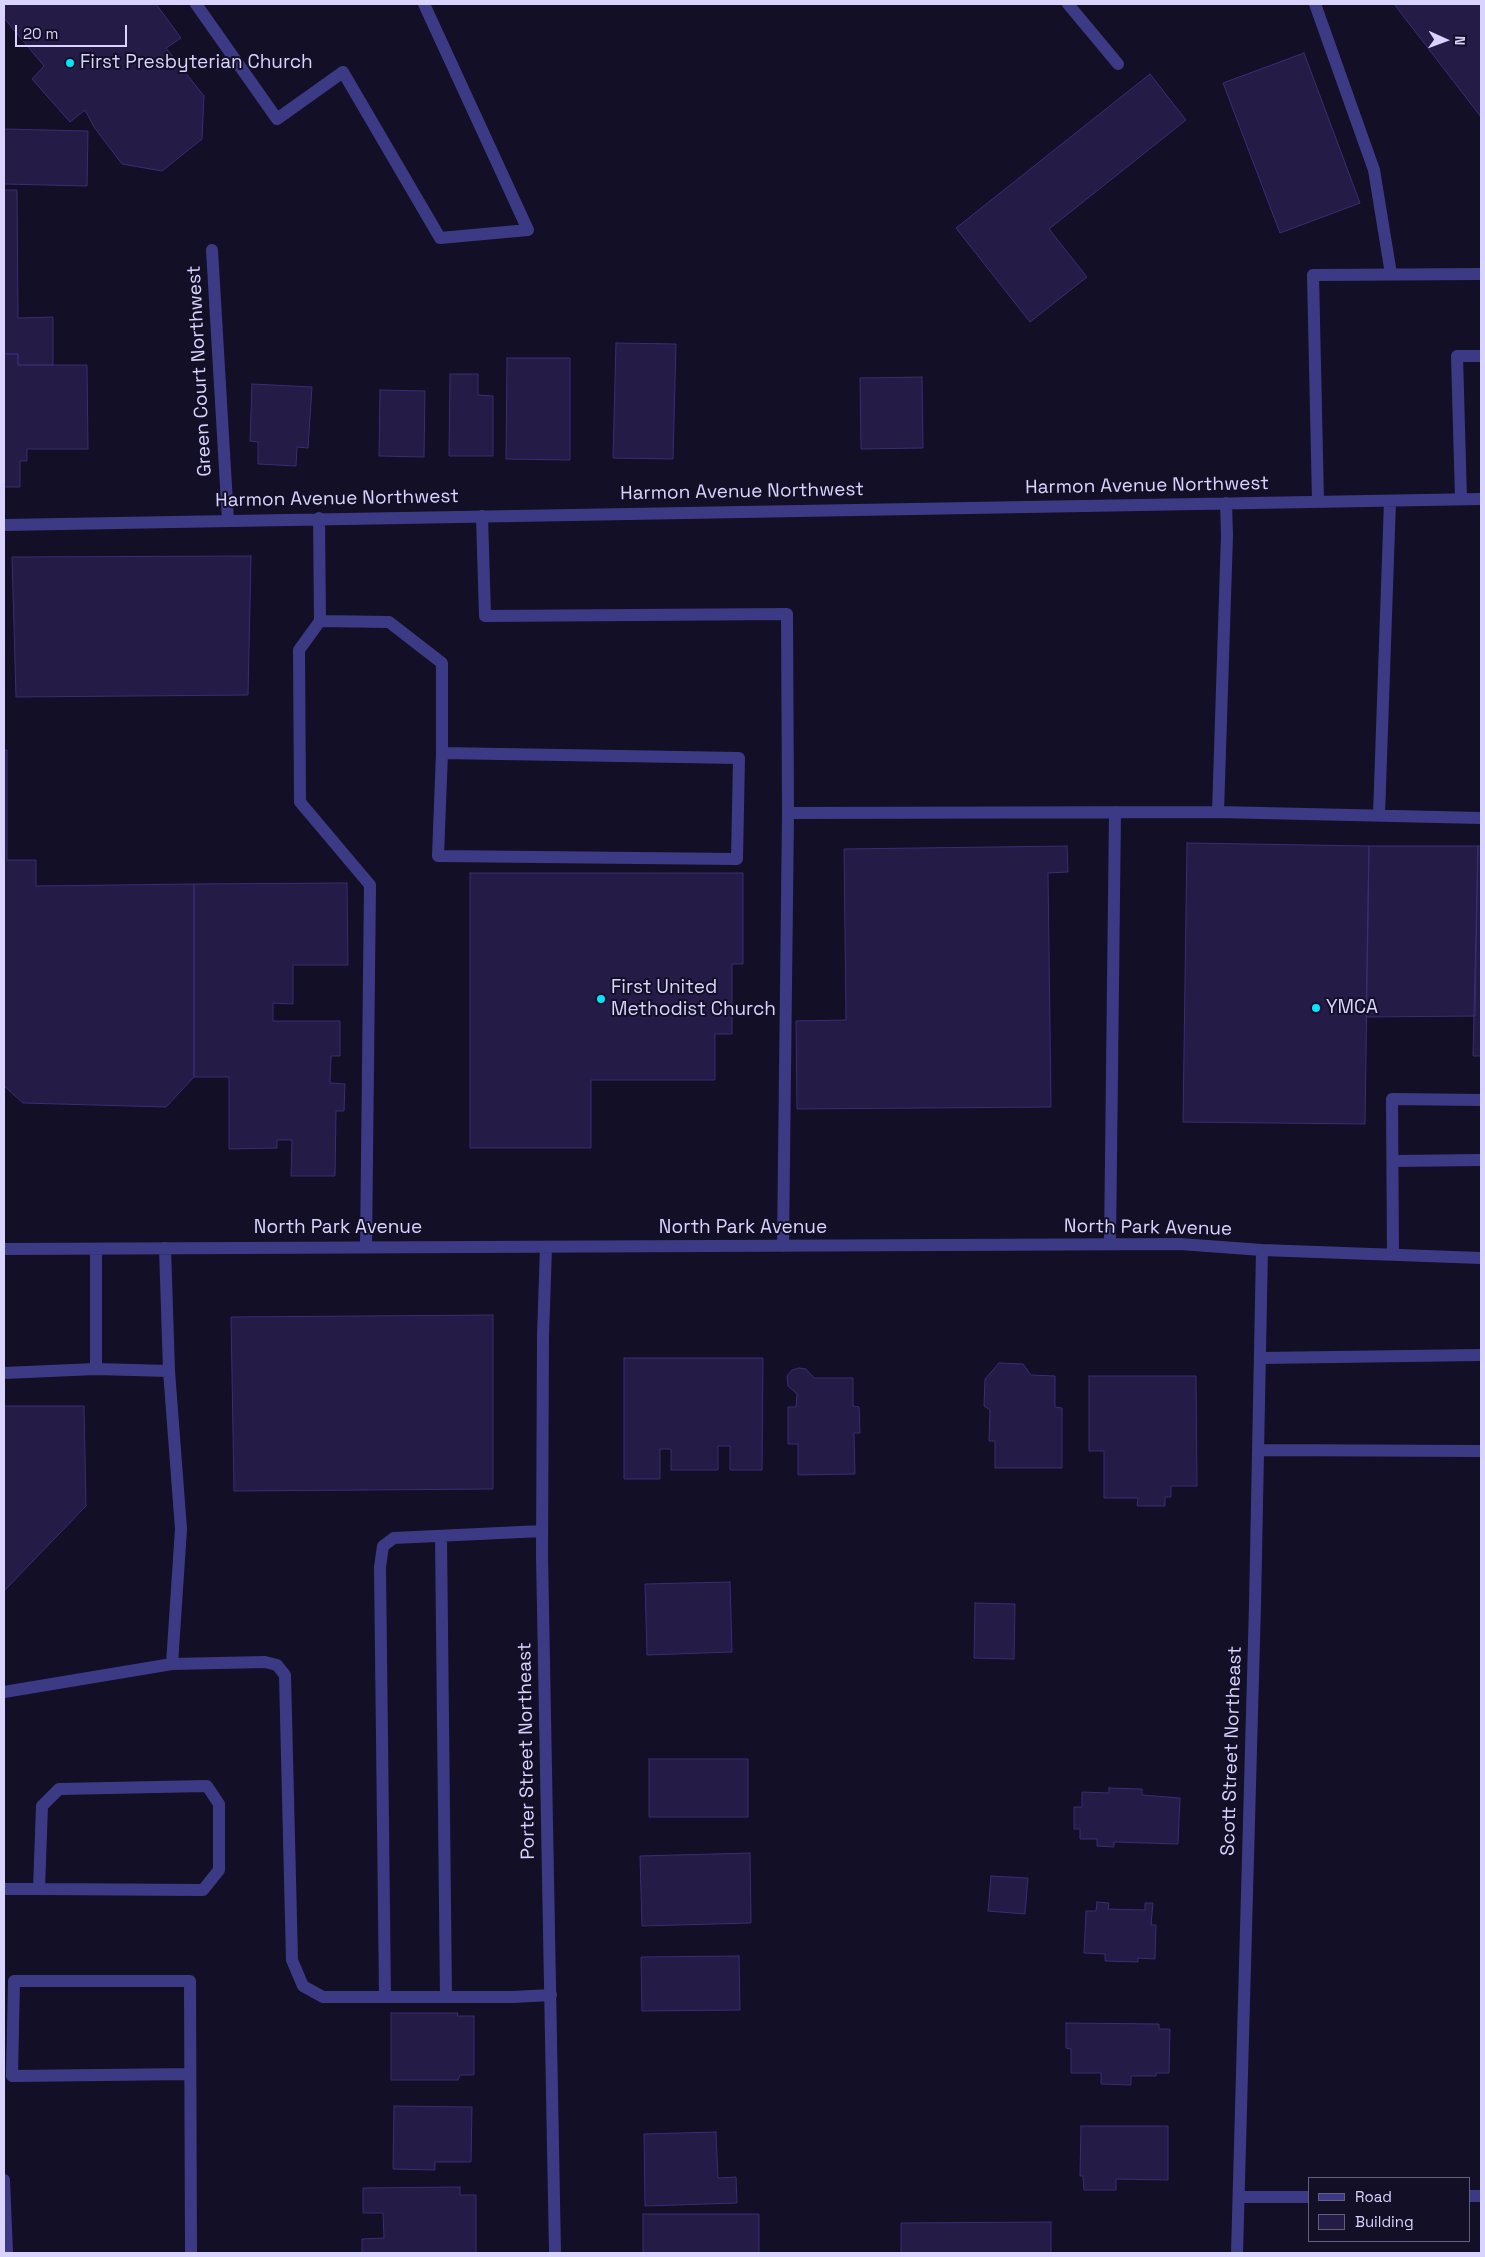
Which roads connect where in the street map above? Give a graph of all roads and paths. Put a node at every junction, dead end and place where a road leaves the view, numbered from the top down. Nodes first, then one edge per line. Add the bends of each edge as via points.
1 (196, 4) edge
2 (424, 4) edge
3 (1068, 4) edge
4 (1315, 4) edge
5 (1118, 64) dead end
6 (212, 250) dead end
7 (1391, 274) junction
8 (1481, 274) edge
9 (1481, 356) edge
10 (1461, 499) junction
11 (1481, 499) edge
12 (1318, 501) junction
13 (1390, 501) junction
14 (1226, 503) junction
15 (482, 516) junction
16 (319, 518) junction
17 (228, 520) junction
18 (4, 525) edge
19 (320, 621) junction
20 (442, 753) junction
21 (1115, 812) junction
22 (1218, 812) junction
23 (788, 813) junction
24 (1379, 815) junction
25 (1481, 818) edge
26 (1481, 1100) edge
27 (1481, 1160) edge
28 (1393, 1161) junction
29 (1110, 1244) junction
30 (783, 1246) junction
31 (366, 1247) junction
32 (546, 1247) junction
33 (165, 1248) junction
34 (96, 1249) junction
35 (4, 1250) edge
36 (1262, 1250) junction
37 (1393, 1254) junction
38 (1481, 1258) edge
39 (1481, 1355) edge
40 (1260, 1358) junction
41 (96, 1369) junction
42 (169, 1371) junction
43 (4, 1373) edge
44 (1258, 1450) junction
45 (1481, 1451) edge
46 (542, 1531) junction
47 (441, 1536) junction
48 (172, 1664) junction
49 (4, 1692) edge
50 (4, 1889) edge
51 (39, 1889) junction
52 (551, 1995) junction
53 (385, 1996) junction
54 (446, 1997) junction
55 (190, 2074) junction
56 (4, 2180) edge
57 (1308, 2196) edge
58 (1239, 2197) junction
59 (7, 2253) edge
60 (191, 2253) edge
61 (555, 2253) edge
62 (1237, 2253) edge

1 - 2 street via 277,119 343,72 440,238 528,230
3 - 5 street
4 - 7 street via 1374,170
6 - 17 street, Green Court Northwest
7 - 8 street
7 - 12 street via 1313,275
9 - 10 street via 1457,356
10 - 11 street, Harmon Avenue Northwest
10 - 13 street, Harmon Avenue Northwest
12 - 13 street, Harmon Avenue Northwest
12 - 14 street, Harmon Avenue Northwest
13 - 24 street
14 - 15 street, Harmon Avenue Northwest
14 - 22 street
15 - 16 street, Harmon Avenue Northwest
15 - 23 street via 484,616 787,614
16 - 17 street, Harmon Avenue Northwest
16 - 19 street
17 - 18 street, Harmon Avenue Northwest
19 - 20 street via 389,622 442,662
19 - 31 street via 299,650 300,802 370,885
20 - 20 street via 738,758 737,859 438,856
21 - 22 street
21 - 23 street
21 - 29 street
22 - 24 street
23 - 30 street
24 - 25 street
26 - 28 street via 1392,1099
27 - 28 street
28 - 37 street
29 - 30 street, North Park Avenue
29 - 36 street, North Park Avenue via 1180,1244
30 - 32 street, North Park Avenue
31 - 32 street, North Park Avenue
31 - 33 street, North Park Avenue
32 - 46 street, Porter Street Northeast
33 - 34 street, North Park Avenue
33 - 42 street
34 - 35 street, North Park Avenue
34 - 41 street
36 - 37 street, North Park Avenue
36 - 40 street, Scott Street Northeast
37 - 38 street, North Park Avenue
39 - 40 street
40 - 44 street, Scott Street Northeast
41 - 42 street
41 - 43 street
42 - 48 street via 181,1529
44 - 45 street
44 - 58 street, Scott Street Northeast
46 - 47 street
46 - 52 street, Porter Street Northeast
47 - 53 street via 394,1538 383,1546 381,1560
47 - 54 street
48 - 49 street
48 - 53 street via 265,1662 277,1665 285,1675 292,1960 302,1986 323,1996
50 - 51 street
51 - 51 street via 203,1890 219,1870 219,1804 207,1786 59,1790 42,1806
52 - 54 street
52 - 61 street, Porter Street Northeast
53 - 54 street
55 - 55 street via 190,1981 14,1980 12,2076
55 - 60 street
56 - 59 street
57 - 58 street
58 - 62 street, Scott Street Northeast

